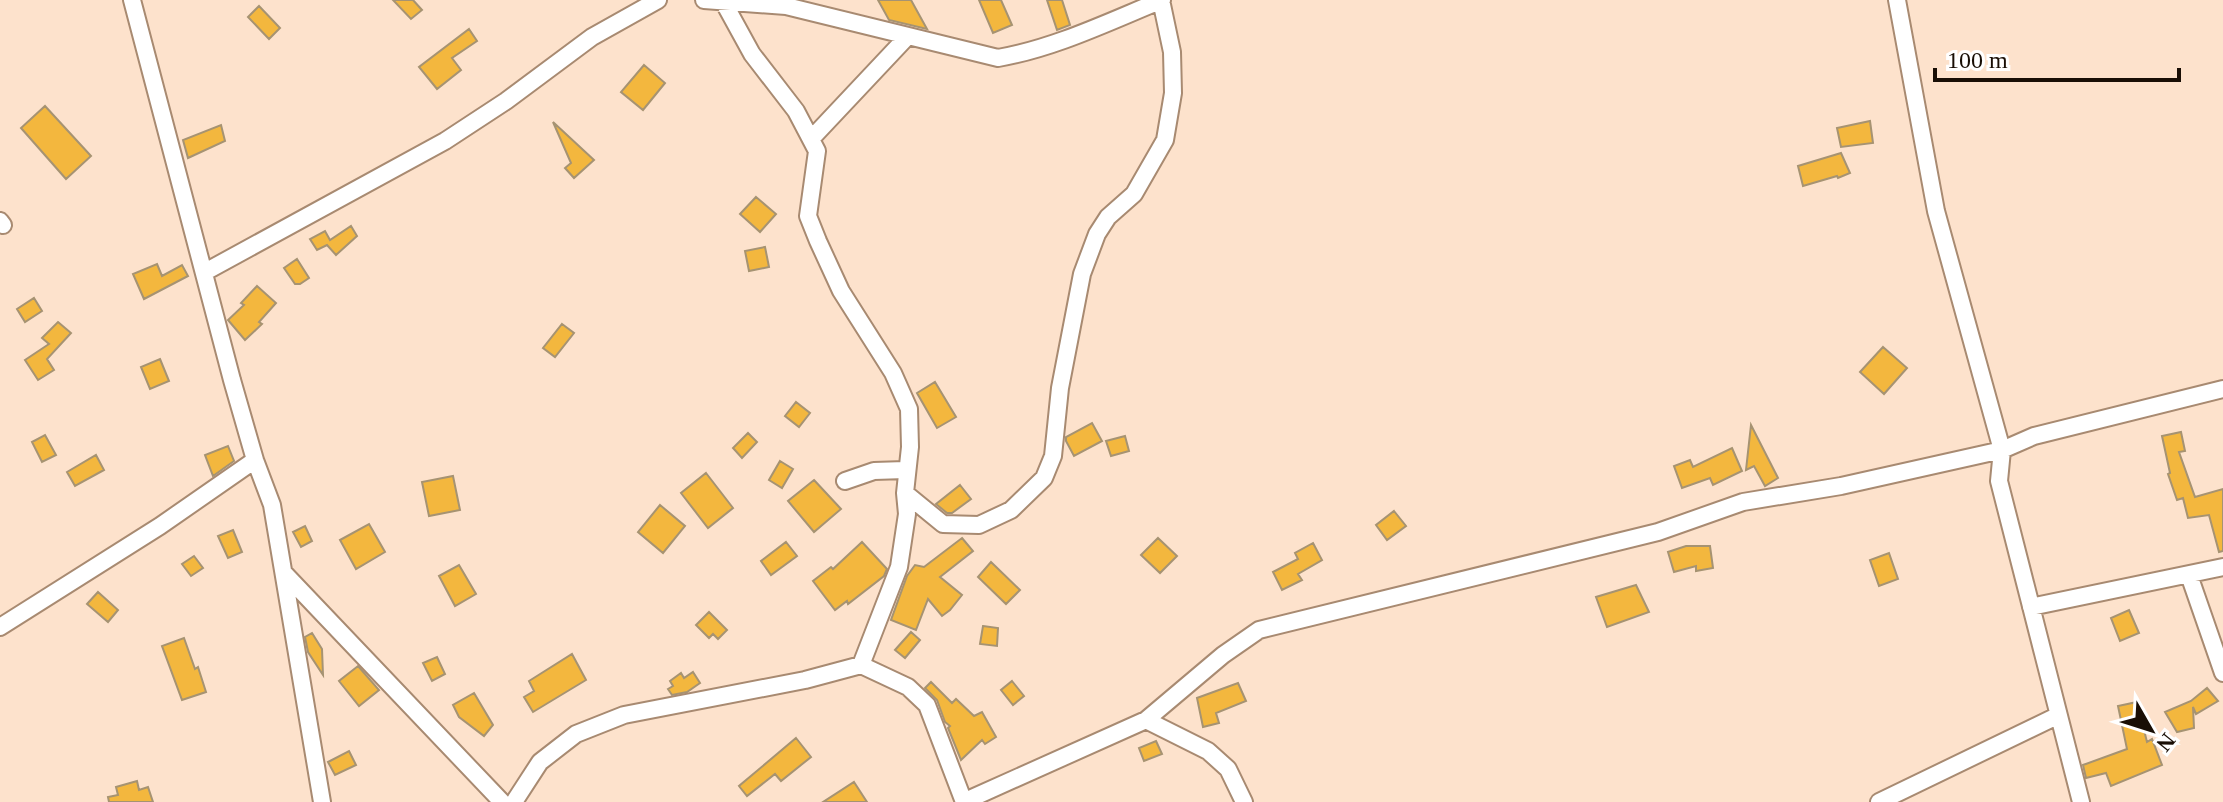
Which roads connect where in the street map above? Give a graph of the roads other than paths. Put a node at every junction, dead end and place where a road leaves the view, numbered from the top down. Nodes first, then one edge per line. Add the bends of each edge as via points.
1 (132, 0) edge
2 (658, 0) edge
3 (704, 0) edge
4 (1161, 0) edge
5 (1897, 0) edge
6 (724, 3) junction
7 (907, 37) junction
8 (811, 139) junction
9 (205, 272) junction
10 (2223, 389) edge
11 (2034, 436) junction
12 (2002, 450) junction
13 (255, 460) junction
14 (905, 470) junction
15 (845, 481) dead end
16 (1999, 481) junction
17 (905, 493) junction
18 (2223, 567) edge
19 (284, 573) junction
20 (2189, 575) junction
21 (2031, 607) junction
22 (0, 627) edge
23 (861, 665) junction
24 (2223, 673) edge
25 (2057, 716) junction
26 (1146, 720) junction
27 (322, 802) edge
28 (502, 802) edge
29 (514, 802) edge
30 (963, 802) edge
31 (1244, 802) edge
32 (1879, 802) edge
33 (2081, 802) edge

1 - 9 street
2 - 9 street via 592,37 445,141
3 - 6 street
4 - 7 street via 1053,45 998,58
4 - 17 street via 1172,52 1173,93 1165,140 1134,194 1097,234 1087,261 1060,388 1053,456 1044,478 1011,510 979,525 943,524
5 - 12 street via 1936,211
6 - 7 street via 786,6
6 - 8 street
7 - 8 street
8 - 14 street via 817,151 808,216 841,291 893,373 909,409
9 - 13 street
10 - 11 street
11 - 12 street
11 - 16 street via 2011,453
12 - 16 street
12 - 26 street via 1743,502 1658,532 1259,630
13 - 19 street via 272,505
13 - 22 street
14 - 15 street via 874,471
14 - 17 street
16 - 21 street
17 - 23 street via 899,567
18 - 20 street
19 - 27 street
19 - 28 street
20 - 21 street
20 - 24 street
21 - 25 street
23 - 29 street via 600,724 576,734 540,762
23 - 30 street via 908,687 927,705
25 - 32 street
25 - 33 street
26 - 30 street
26 - 31 street via 1208,751 1228,769

